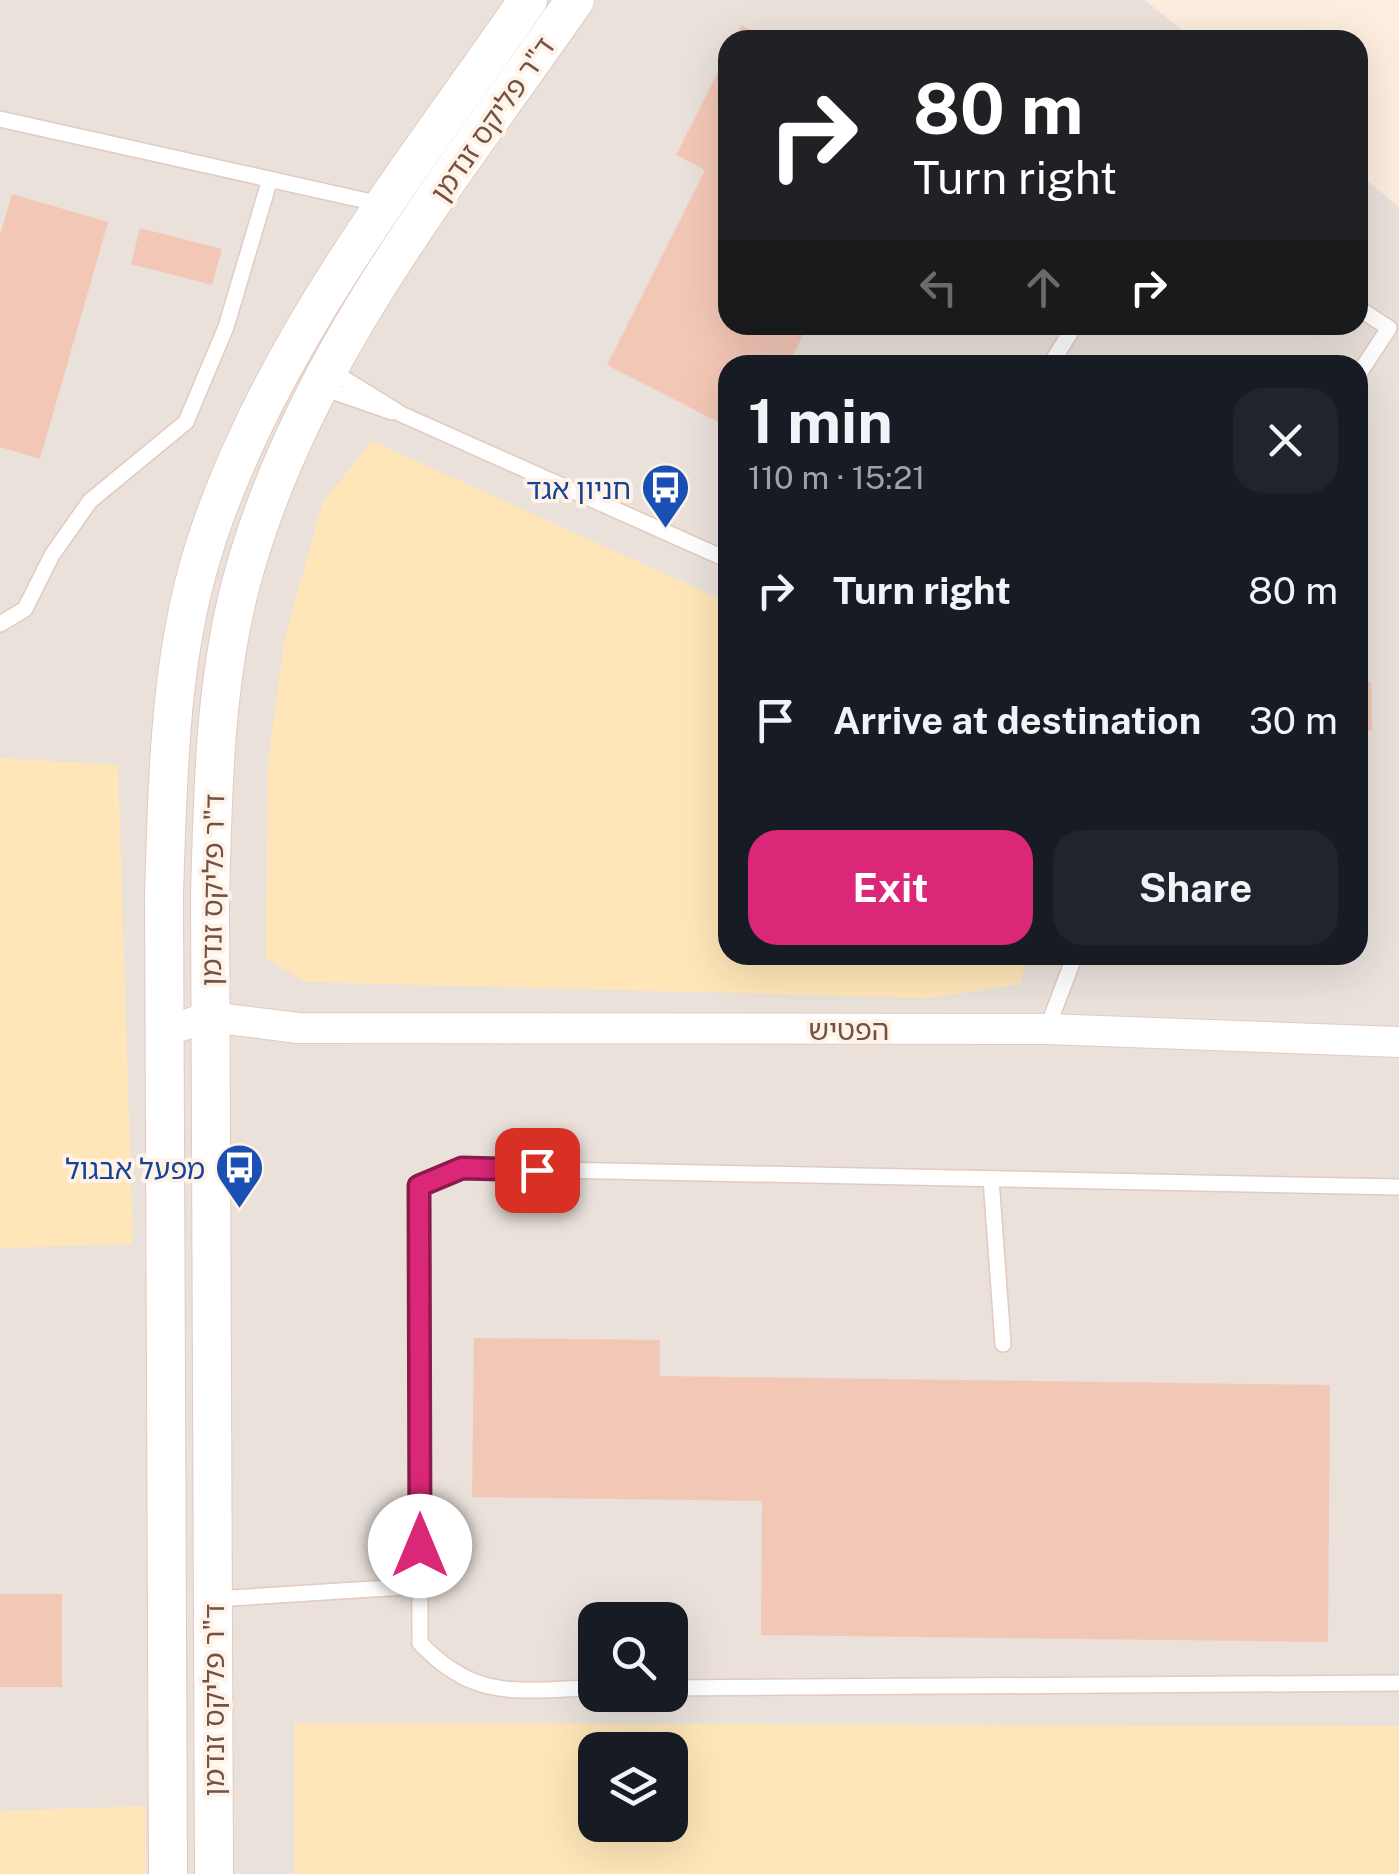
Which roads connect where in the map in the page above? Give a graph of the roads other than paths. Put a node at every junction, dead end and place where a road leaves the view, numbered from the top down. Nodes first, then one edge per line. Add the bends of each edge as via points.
1 (528, 0) edge
2 (575, 0) edge
3 (0, 119) edge
4 (270, 179) junction
5 (386, 206) junction
6 (428, 212) junction
7 (1368, 314) edge
8 (1368, 361) edge
9 (308, 369) junction
10 (718, 556) edge
11 (0, 624) edge
12 (1071, 965) edge
13 (210, 1028) junction
14 (1047, 1029) junction
15 (165, 1030) junction
16 (1399, 1042) edge
17 (990, 1179) junction
18 (1399, 1187) edge
19 (1004, 1344) dead end
20 (420, 1586) junction
21 (212, 1599) junction
22 (1399, 1682) edge
23 (578, 1688) edge
24 (688, 1688) edge
25 (168, 1874) edge
26 (214, 1874) edge

1 - 5 street, ד"ר פליקס זנדמן
2 - 6 street, ד"ר פליקס זנדמן
3 - 4 lane
4 - 5 lane
4 - 11 lane via 226,327 186,422 90,501 25,609
5 - 6 lane
5 - 9 street, ד"ר פליקס זנדמן
6 - 9 street, ד"ר פליקס זנדמן
7 - 8 lane via 1389,328
9 - 10 lane via 360,404 401,414
9 - 13 street, ד"ר פליקס זנדמן via 230,639 214,752
9 - 15 street, ד"ר פליקס זנדמן via 208,535 185,630 169,748
12 - 14 lane
13 - 14 street, הפטיש
13 - 15 street, הפטיש
13 - 21 street, ד"ר פליקס זנדמן
14 - 16 street, הפטיש
15 - 25 street, ד"ר פליקס זנדמן
17 - 18 lane
17 - 19 lane
17 - 20 lane via 462,1168 419,1186
20 - 21 lane
20 - 23 lane via 420,1643 447,1671 491,1689
21 - 26 street, ד"ר פליקס זנדמן
22 - 24 lane

